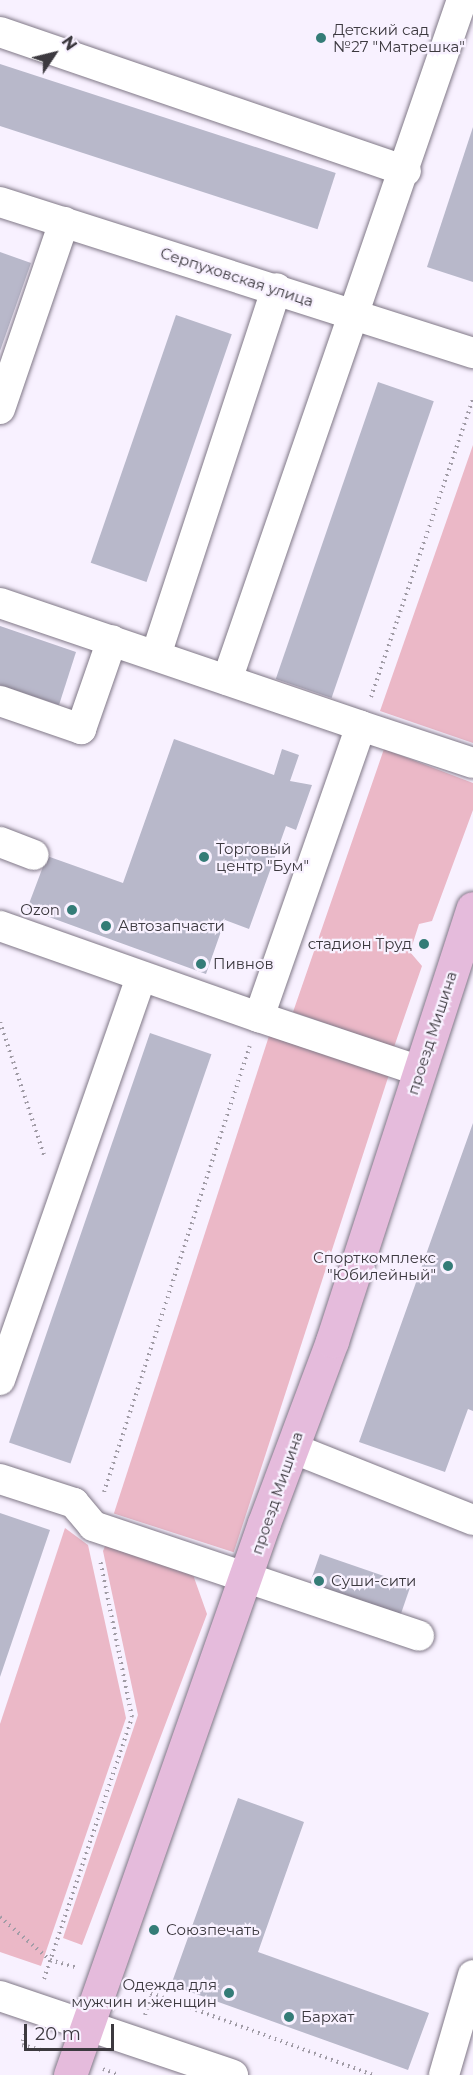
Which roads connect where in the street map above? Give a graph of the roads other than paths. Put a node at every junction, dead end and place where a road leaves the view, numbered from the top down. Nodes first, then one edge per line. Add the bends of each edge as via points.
1 (462, 0) edge
2 (0, 32) edge
3 (406, 171) junction
4 (0, 202) edge
5 (64, 222) junction
6 (277, 288) junction
7 (356, 315) junction
8 (473, 353) edge
9 (0, 409) edge
10 (0, 603) edge
11 (112, 640) junction
12 (156, 655) junction
13 (227, 680) junction
14 (0, 701) edge
15 (361, 726) junction
16 (473, 763) edge
17 (0, 842) edge
18 (34, 855) dead end
19 (473, 908) edge
20 (0, 926) edge
21 (141, 978) junction
22 (260, 1017) junction
23 (420, 1071) junction
24 (0, 1380) edge
25 (292, 1448) junction
26 (0, 1479) edge
27 (473, 1520) edge
28 (248, 1576) junction
29 (419, 1636) dead end
30 (473, 1975) edge
31 (0, 1996) edge
32 (87, 2025) junction
33 (70, 2075) edge
34 (233, 2075) edge
35 (444, 2075) edge

1 - 3 street
2 - 3 street
3 - 7 street
4 - 5 street, Серпуховская улица
5 - 6 street, Серпуховская улица
5 - 9 street
6 - 7 street, Серпуховская улица
6 - 12 street
7 - 8 street, Серпуховская улица
7 - 13 street
10 - 11 street
11 - 12 street
11 - 14 street via 81,729
12 - 13 street
13 - 15 street
15 - 16 street
15 - 22 street
17 - 18 street
19 - 23 main road, проезд Мишина
20 - 21 street
21 - 22 street
21 - 24 street
22 - 23 street
23 - 25 main road, проезд Мишина via 332,1341
25 - 27 street
25 - 28 main road, проезд Мишина
26 - 28 street via 74,1503 93,1526
28 - 29 street
28 - 32 main road, проезд Мишина
30 - 35 street
31 - 32 street
32 - 33 main road, проезд Мишина
32 - 34 street

